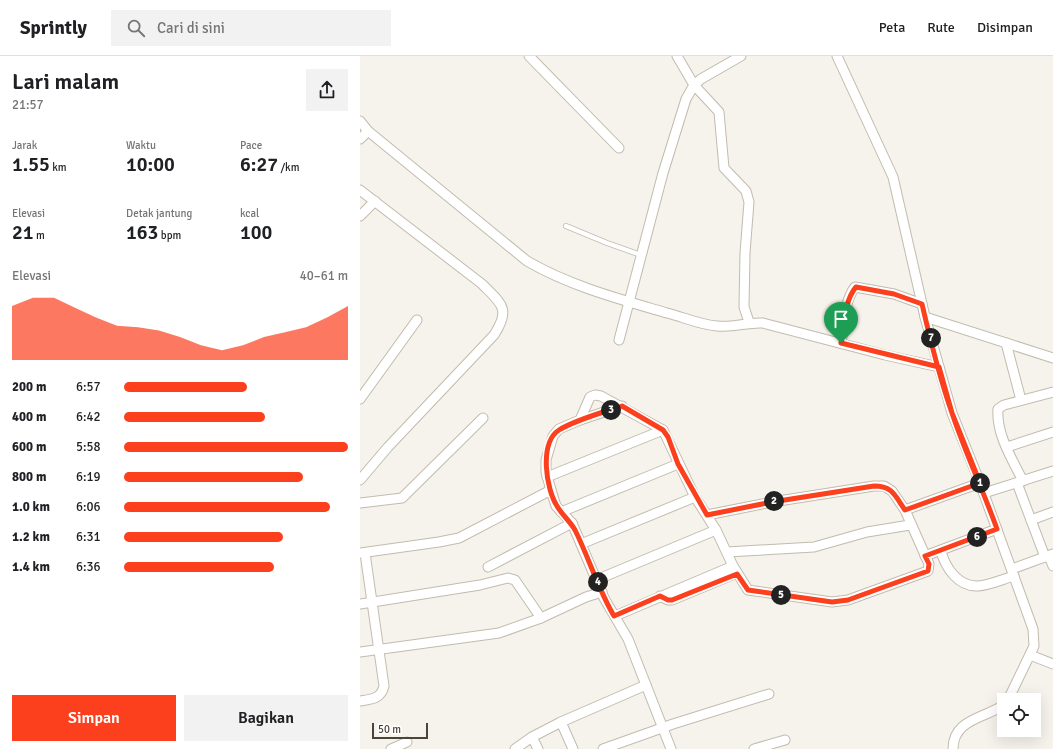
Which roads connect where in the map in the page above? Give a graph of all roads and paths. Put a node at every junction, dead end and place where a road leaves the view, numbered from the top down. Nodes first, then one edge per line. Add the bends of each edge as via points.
1 (530, 56) edge
2 (677, 56) edge
3 (741, 56) edge
4 (837, 56) edge
5 (694, 85) junction
6 (360, 121) edge
7 (368, 131) junction
8 (360, 139) edge
9 (619, 148) dead end
10 (360, 190) edge
11 (375, 201) junction
12 (360, 216) edge
13 (566, 226) dead end
14 (641, 255) junction
15 (628, 302) junction
16 (922, 304) junction
17 (925, 317) junction
18 (417, 320) dead end
19 (749, 322) junction
20 (619, 340) dead end
21 (841, 343) junction
22 (1006, 343) junction
23 (1053, 358) edge
24 (939, 367) junction
25 (1053, 392) edge
26 (360, 399) edge
27 (1021, 400) junction
28 (622, 406) junction
29 (483, 418) dead end
30 (580, 420) junction
31 (663, 430) junction
32 (1053, 432) edge
33 (1007, 447) junction
34 (678, 464) junction
35 (1053, 471) edge
36 (547, 476) junction
37 (360, 480) edge
38 (1020, 482) junction
39 (980, 483) junction
40 (550, 490) junction
41 (984, 493) junction
42 (695, 497) junction
43 (360, 503) edge
44 (905, 510) junction
45 (561, 512) junction
46 (1053, 512) edge
47 (707, 515) junction
48 (1031, 520) junction
49 (572, 523) junction
50 (910, 525) junction
51 (997, 529) junction
52 (716, 530) junction
53 (581, 544) junction
54 (941, 551) junction
55 (727, 552) junction
56 (362, 553) edge
57 (925, 556) junction
58 (1049, 556) edge
59 (1053, 566) edge
60 (488, 567) dead end
61 (735, 570) junction
62 (1013, 572) junction
63 (596, 580) junction
64 (602, 592) junction
65 (372, 603) junction
66 (360, 604) edge
67 (614, 616) junction
68 (541, 618) junction
69 (380, 649) junction
70 (360, 652) edge
71 (1030, 655) junction
72 (1053, 664) edge
73 (646, 685) junction
74 (1011, 693) edge
75 (769, 694) dead end
76 (360, 701) edge
77 (997, 707) edge
78 (561, 722) junction
79 (664, 728) junction
80 (532, 737) junction
81 (785, 740) dead end
82 (407, 742) dead end
83 (391, 749) edge
84 (515, 749) edge
85 (538, 749) edge
86 (573, 749) edge
87 (603, 749) edge
88 (671, 749) edge
89 (754, 749) edge
90 (953, 749) edge

1 - 9 street
2 - 5 street
3 - 5 street
4 - 16 street via 893,177
5 - 14 street via 686,99 667,158
5 - 19 street via 719,112 724,168 746,191 750,202 745,253 744,307
6 - 7 street
7 - 8 street
7 - 15 street via 526,261 551,275
10 - 11 street
11 - 12 street
11 - 37 street via 498,299 503,310 503,322 494,335
13 - 14 lane
14 - 15 street
15 - 19 street via 715,326 734,327
15 - 20 street
16 - 17 street
16 - 21 street via 894,294 856,287 847,306
17 - 22 street
17 - 24 street
18 - 26 street
19 - 21 street via 763,323
21 - 24 street
22 - 23 street
22 - 27 street
24 - 39 street via 952,413
25 - 27 street
27 - 33 street via 998,409 997,416
28 - 30 street
28 - 30 street via 594,395 590,397
28 - 31 street
29 - 43 street via 402,498
30 - 36 street via 554,436 546,460
31 - 34 street
31 - 36 street
32 - 33 street
33 - 38 street
34 - 42 street
34 - 45 street
35 - 38 street
36 - 40 street
38 - 41 street
38 - 48 street
39 - 41 street
39 - 44 street
40 - 45 street
40 - 56 street via 459,538
41 - 51 street
42 - 47 street
42 - 53 street
44 - 47 street via 892,491 884,486 874,486
44 - 50 street
45 - 49 street
46 - 48 street
47 - 52 street
48 - 58 street
49 - 53 street
49 - 60 street
50 - 55 street via 867,532 814,546
50 - 57 street
51 - 54 street
51 - 62 street
52 - 55 street
52 - 63 street
53 - 63 street
54 - 57 street
54 - 62 street via 948,569 958,579 970,585 986,585
55 - 61 street
56 - 65 street
57 - 61 street via 929,564 928,571 848,600 832,602 748,590
58 - 59 street
58 - 62 street
61 - 67 street via 660,596
62 - 71 street via 1035,639
63 - 64 street
64 - 67 street
64 - 68 street
65 - 66 street
65 - 68 street via 508,578 515,580
65 - 69 street
67 - 73 street via 638,661
68 - 69 street via 499,633
69 - 70 street
69 - 76 street via 384,686 382,693 376,699
71 - 72 street
71 - 74 street
73 - 78 street
73 - 79 street
75 - 79 street
77 - 90 street via 974,718 961,728 954,737
78 - 80 street
78 - 86 street
79 - 87 street
79 - 88 street
80 - 84 street
80 - 85 street
81 - 89 street
82 - 83 street

